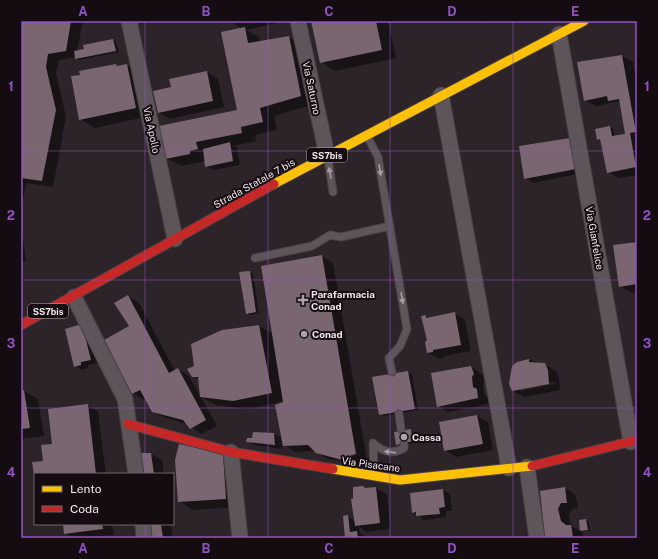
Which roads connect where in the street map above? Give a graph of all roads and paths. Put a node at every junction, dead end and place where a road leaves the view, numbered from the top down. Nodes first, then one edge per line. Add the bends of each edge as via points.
1 (129, 21) edge
2 (298, 21) edge
3 (584, 21) edge
4 (559, 34) junction
5 (441, 95) junction
6 (366, 134) junction
7 (327, 155) junction
8 (334, 192) dead end
9 (390, 226) junction
10 (175, 239) junction
11 (255, 258) dead end
12 (74, 297) junction
13 (21, 325) edge
14 (392, 372) dead end
15 (399, 414) dead end
16 (128, 424) junction
17 (401, 429) dead end
18 (634, 441) edge
19 (404, 444) dead end
20 (231, 452) junction
21 (527, 466) junction
22 (509, 468) junction
23 (136, 473) edge
24 (374, 476) junction
25 (142, 525) edge
26 (144, 538) edge
27 (240, 538) edge
28 (537, 538) edge

1 - 10 street, Via Apollo
2 - 7 street, Via Saturno
3 - 4 main road, Strada Statale 7 bis / SS7bis
4 - 5 main road, Strada Statale 7 bis / SS7bis
4 - 18 street, Via Gianfelice
5 - 6 main road, Strada Statale 7 bis / SS7bis
5 - 22 street
6 - 7 main road, Strada Statale 7 bis / SS7bis
6 -> 9 lane via 378,157
8 -> 7 lane
7 - 10 main road, Strada Statale 7 bis / SS7bis
9 - 11 lane via 341,237 330,235 312,246
9 -> 14 lane via 407,329 400,346 390,358
10 - 12 main road, Strada Statale 7 bis / SS7bis
12 - 13 main road, Strada Statale 7 bis / SS7bis
12 - 16 street via 125,399
15 - 17 lane
16 - 20 main road, Via Pisacane
16 - 23 street
18 - 21 main road, Via Pisacane
19 -> 24 lane via 404,448 396,453 382,451 373,443
20 - 24 main road, Via Pisacane
20 - 27 street
21 - 22 main road, Via Pisacane
21 - 28 street
22 - 24 main road, Via Pisacane via 400,480
25 - 26 street

